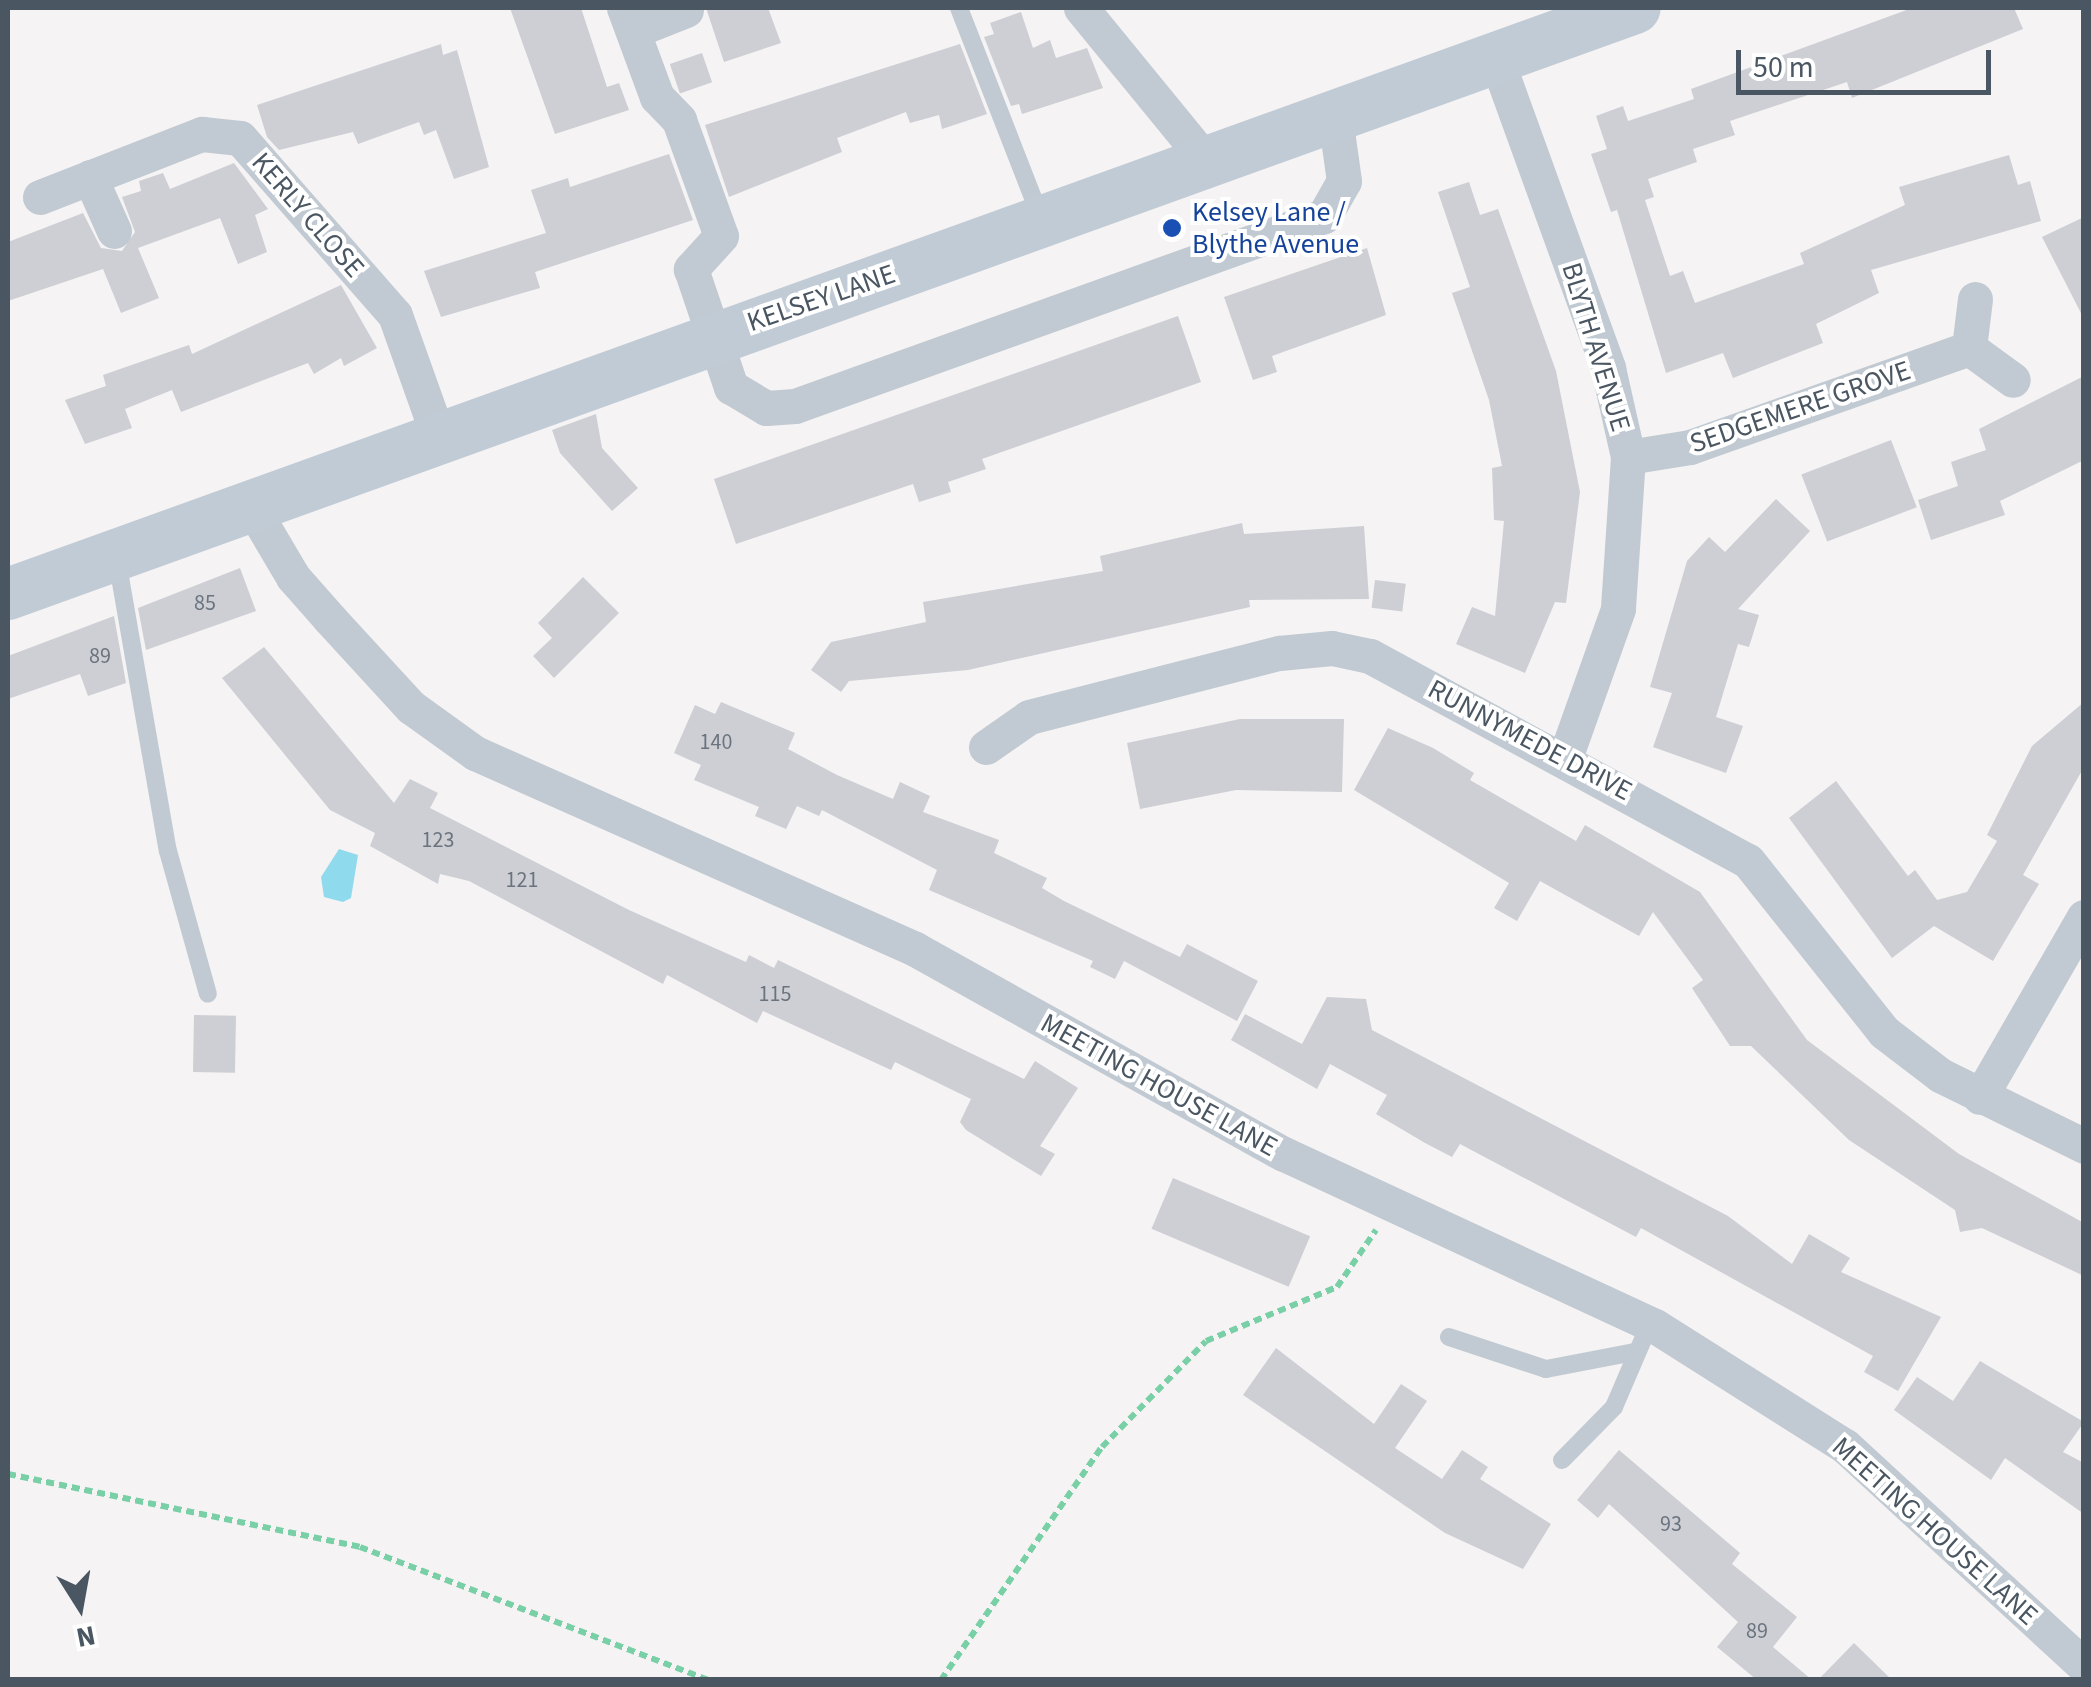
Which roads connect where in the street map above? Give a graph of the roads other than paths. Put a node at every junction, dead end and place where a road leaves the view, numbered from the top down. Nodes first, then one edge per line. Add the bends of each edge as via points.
1 (959, 8) edge
2 (1081, 8) edge
3 (1635, 8) edge
4 (686, 10) dead end
5 (628, 19) edge
6 (1496, 58) junction
7 (1335, 117) junction
8 (1208, 163) junction
9 (90, 178) junction
10 (40, 197) dead end
11 (1042, 221) junction
12 (114, 231) dead end
13 (1974, 299) dead end
14 (715, 335) junction
15 (1969, 348) junction
16 (2013, 380) dead end
17 (438, 436) junction
18 (1628, 457) junction
19 (250, 504) junction
20 (116, 554) junction
21 (8, 594) edge
22 (986, 747) dead end
23 (1565, 758) junction
24 (2084, 917) edge
25 (208, 994) dead end
26 (1980, 1097) junction
27 (2084, 1146) edge
28 (1449, 1337) dead end
29 (1642, 1337) junction
30 (1562, 1460) dead end
31 (2084, 1666) edge

1 - 11 lane via 1018,176
2 - 8 street
3 - 6 main road, KELSEY LANE
4 - 5 street
5 - 14 street via 657,97 679,120 721,236 691,269
6 - 7 main road, KELSEY LANE
6 - 18 street, BLYTH AVENUE via 1608,368
7 - 8 main road, KELSEY LANE
7 - 14 street via 1344,181 1324,216 794,406 748,404 731,387
8 - 11 main road, KELSEY LANE
9 - 10 street, KERLY CLOSE
9 - 12 street
9 - 17 street, KERLY CLOSE via 202,134 240,138 395,314
11 - 14 main road, KELSEY LANE
13 - 15 street
14 - 17 main road, KELSEY LANE
15 - 16 street
15 - 18 street, SEDGEMERE GROVE via 1690,447
17 - 19 main road, KELSEY LANE
18 - 23 street, BLYTH AVENUE via 1618,609
19 - 20 main road, KELSEY LANE
19 - 29 street, MEETING HOUSE LANE via 293,578 330,619 411,706 476,753 916,950 1180,1101 1393,1204
20 - 21 main road, KELSEY LANE
20 - 25 lane via 168,850
22 - 23 street, RUNNYMEDE DRIVE via 1029,716 1279,653 1332,648 1390,665
23 - 26 street, RUNNYMEDE DRIVE via 1748,861 1884,1032
24 - 26 street
26 - 27 street, RUNNYMEDE DRIVE
28 - 29 lane via 1546,1369
29 - 30 lane via 1614,1407
29 - 31 street, MEETING HOUSE LANE via 1845,1446

